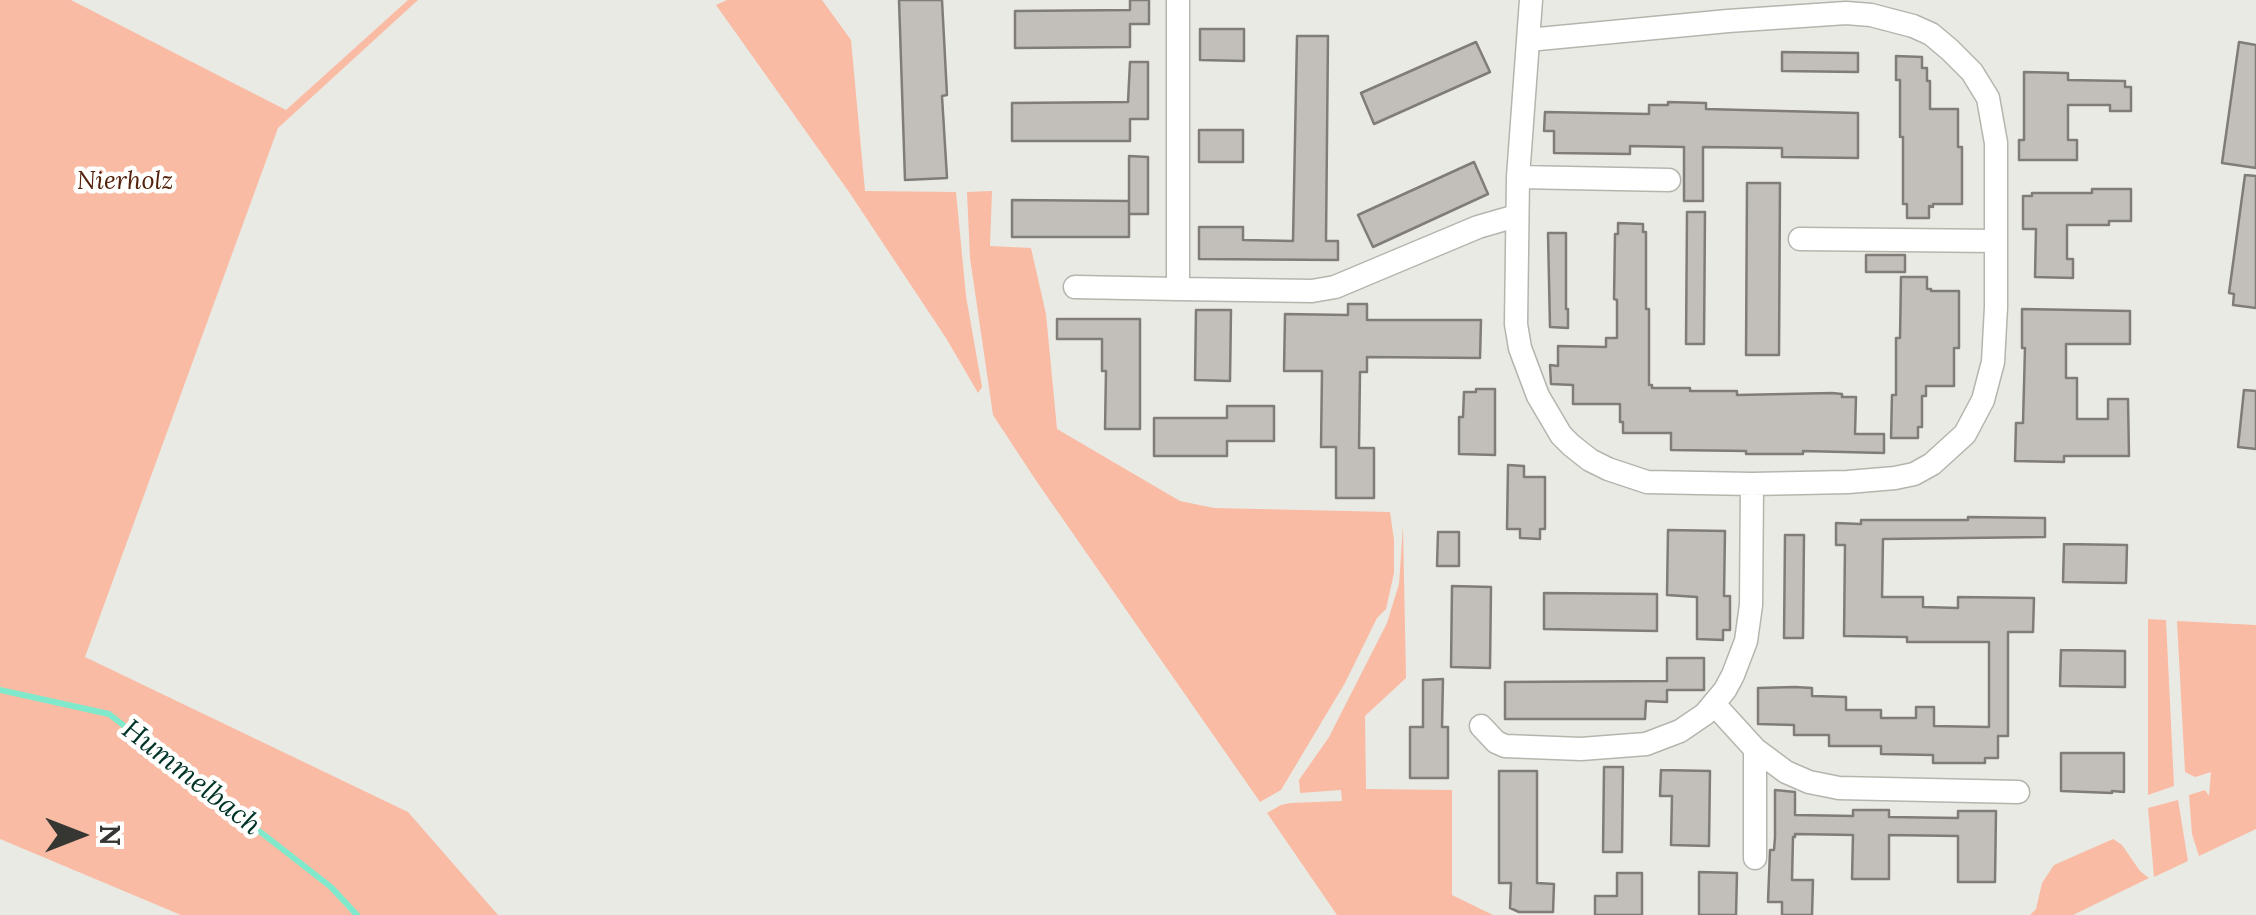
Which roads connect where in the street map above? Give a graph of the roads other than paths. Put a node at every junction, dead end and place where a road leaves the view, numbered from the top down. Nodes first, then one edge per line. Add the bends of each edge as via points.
1 (1178, 0) edge
2 (1531, 0) edge
3 (1528, 40) junction
4 (1518, 177) junction
5 (1669, 180) dead end
6 (1516, 216) junction
7 (1800, 239) dead end
8 (1996, 241) junction
9 (1075, 288) dead end
10 (1178, 289) junction
11 (1752, 484) junction
12 (1714, 704) junction
13 (1481, 726) dead end
14 (1755, 749) junction
15 (2018, 792) dead end
16 (1755, 858) dead end

1 - 10 street
2 - 3 street
3 - 4 street
3 - 8 street via 1819,13 1871,15 1913,26 1962,61 1988,98 1996,144
4 - 5 street
4 - 6 street
6 - 10 street via 1335,287
6 - 11 street via 1520,348 1561,435 1590,460 1627,477
7 - 8 street
8 - 11 street via 1989,380 1975,417 1951,449 1895,478
9 - 10 street
11 - 12 street via 1746,641
12 - 13 street via 1680,732 1625,747 1518,748 1496,742
12 - 14 street
14 - 15 street via 1786,772 1822,786
14 - 16 street

